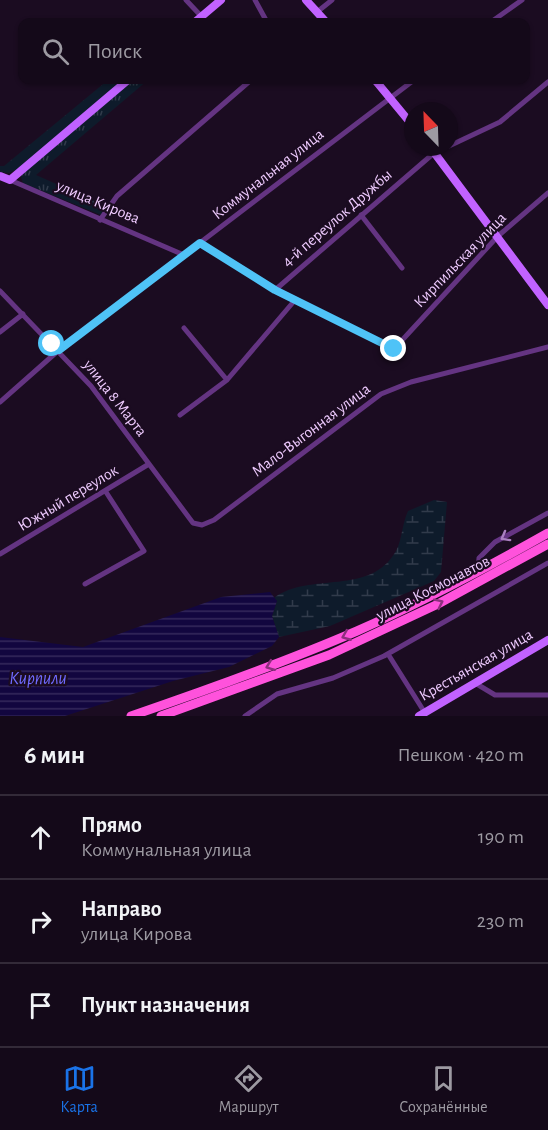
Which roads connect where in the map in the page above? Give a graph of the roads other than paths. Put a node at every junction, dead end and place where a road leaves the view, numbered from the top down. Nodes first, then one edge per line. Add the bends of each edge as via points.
1 (186, 0) edge
2 (221, 0) edge
3 (255, 0) edge
4 (306, 0) edge
5 (332, 0) edge
6 (522, 0) edge
7 (317, 12) junction
8 (198, 18) edge
9 (201, 18) edge
10 (265, 18) edge
11 (322, 18) edge
12 (497, 18) edge
13 (548, 82) edge
14 (123, 84) edge
15 (246, 84) edge
16 (379, 84) edge
17 (408, 84) edge
18 (390, 97) junction
19 (404, 115) edge
20 (458, 141) edge
21 (425, 156) edge
22 (437, 156) edge
23 (0, 176) edge
24 (10, 180) junction
25 (548, 193) edge
26 (361, 215) junction
27 (99, 220) junction
28 (498, 236) junction
29 (200, 243) junction
30 (184, 255) junction
31 (402, 268) dead end
32 (275, 290) junction
33 (0, 291) edge
34 (295, 300) junction
35 (548, 305) edge
36 (23, 314) junction
37 (184, 328) dead end
38 (0, 332) edge
39 (548, 347) edge
40 (59, 350) junction
41 (227, 381) junction
42 (0, 402) edge
43 (180, 415) dead end
44 (149, 464) junction
45 (106, 492) junction
46 (548, 513) edge
47 (202, 525) joint
48 (548, 533) edge
49 (548, 544) edge
50 (0, 554) edge
51 (548, 563) edge
52 (478, 572) junction
53 (85, 584) dead end
54 (548, 640) edge
55 (388, 654) junction
56 (475, 683) junction
57 (548, 694) edge
58 (422, 714) edge
59 (131, 716) edge
60 (161, 716) edge
61 (245, 716) edge

1 - 8 street
2 - 9 main road
3 - 10 street
4 - 7 main road
5 - 7 street
6 - 12 street
7 - 11 main road
13 - 20 street, 4-й переулок Дружбы via 500,122
14 - 24 main road
15 - 27 street via 117,196
16 - 18 main road
17 - 18 street, Коммунальная улица
18 - 19 main road
18 - 29 street, Коммунальная улица
21 - 26 street, 4-й переулок Дружбы
22 - 28 main road
23 - 24 main road, улица Кирова
24 - 27 street, улица Кирова
25 - 28 street, Кирпильская улица
26 - 31 street
26 - 32 street, 4-й переулок Дружбы
27 - 30 street, улица Кирова
28 - 34 street, Кирпильская улица via 394,349
28 - 35 main road
29 - 30 street, Коммунальная улица
29 - 32 street
30 - 40 street, Коммунальная улица
32 - 34 street
33 - 36 street, улица 8 Марта
34 - 41 street
36 - 38 street
36 - 40 street, улица 8 Марта
37 - 41 street
39 - 47 street, Мало-Выгонная улица via 411,382 381,394 214,520
40 - 42 street, Коммунальная улица
40 - 44 street, улица 8 Марта
41 - 43 street
44 - 45 street, Южный переулок
44 - 47 street, улица 8 Марта via 193,523
45 - 50 street, Южный переулок
45 - 53 street via 144,551
46 -> 52 street via 495,542 479,558
48 - 52 main road
60 -> 49 main road, улица Космонавтов via 329,655 483,581
51 - 55 street
52 -> 59 main road via 304,653
54 - 56 main road, Крестьянская улица
55 - 58 street
55 - 61 street via 333,678 277,694
56 - 57 street via 495,695
56 - 58 main road, Крестьянская улица

